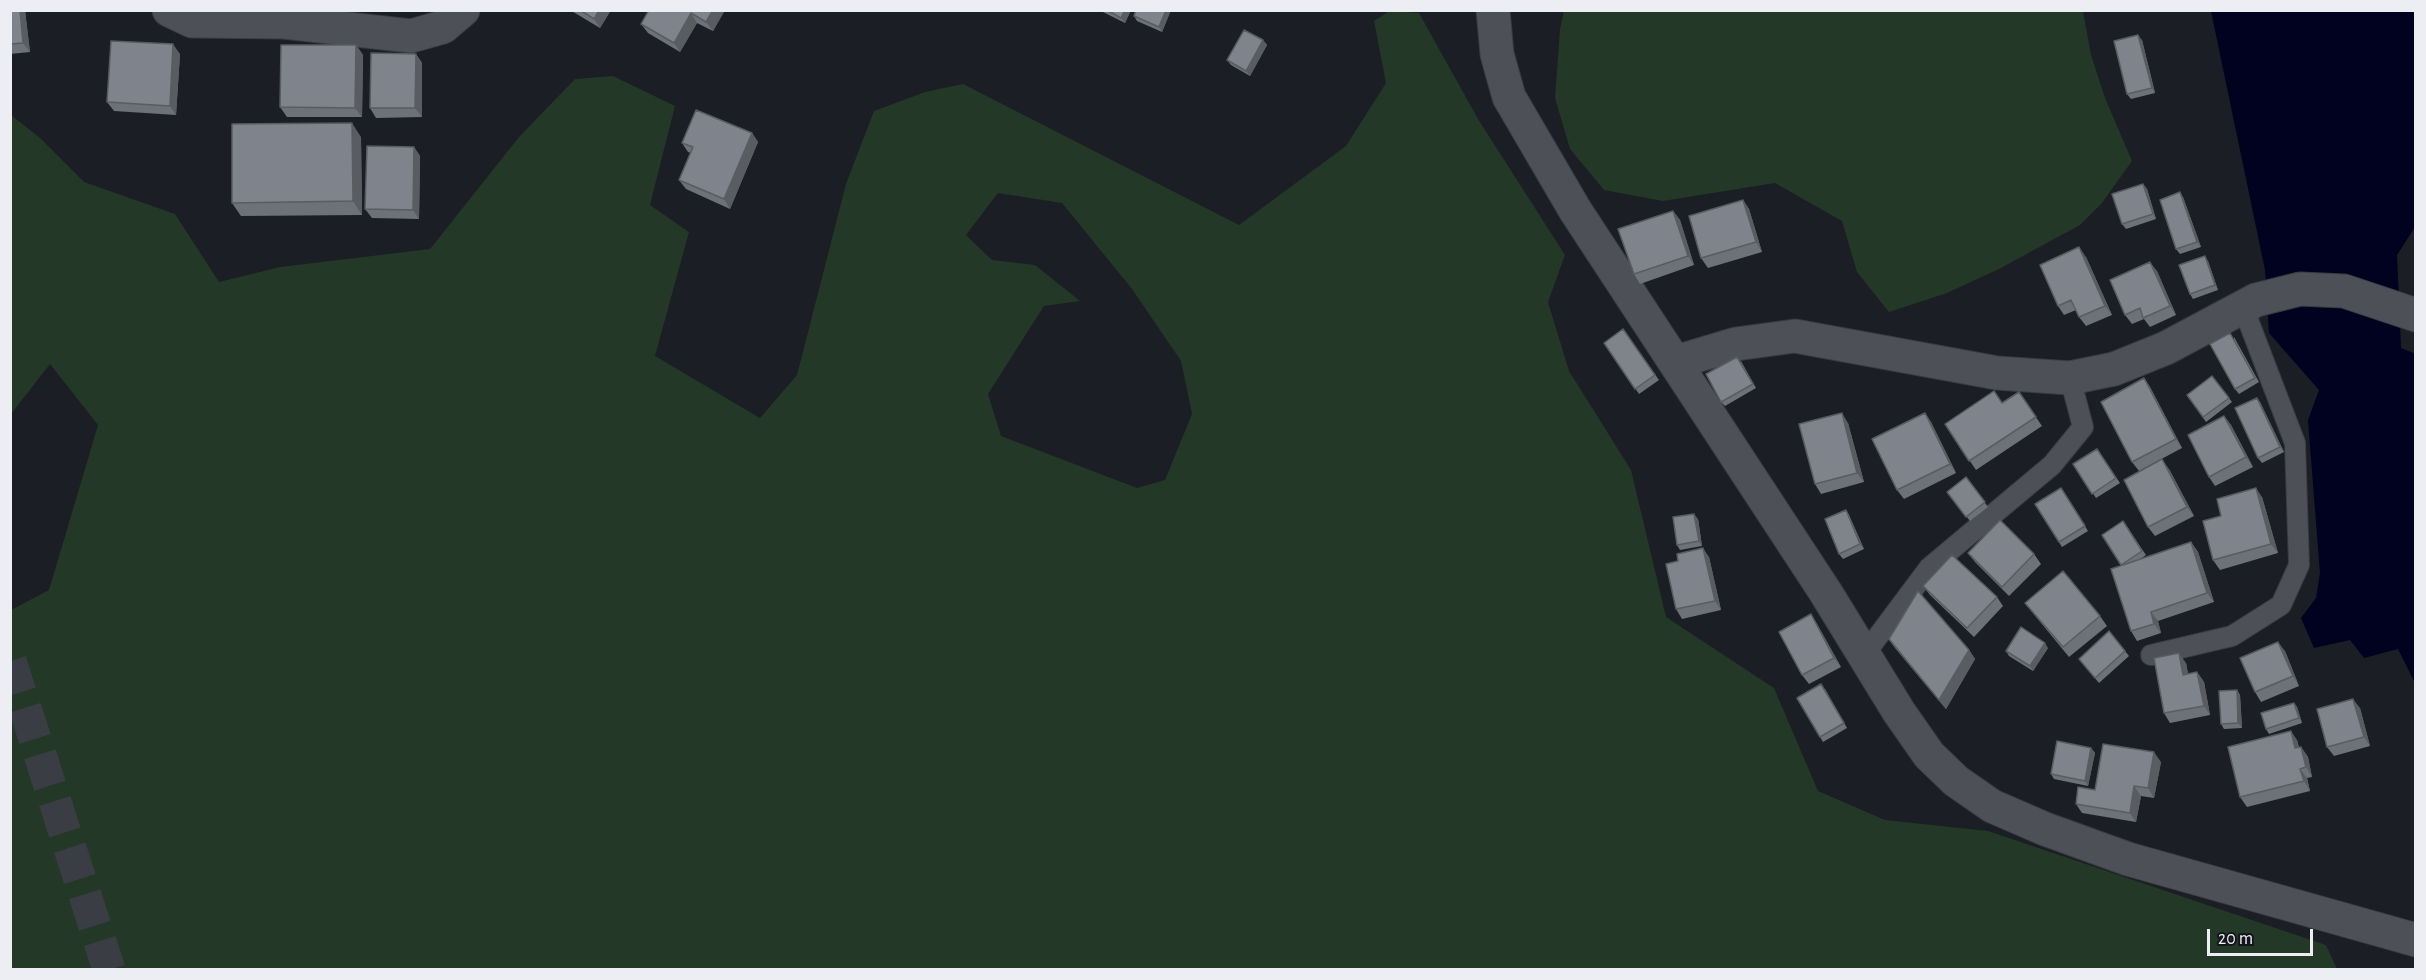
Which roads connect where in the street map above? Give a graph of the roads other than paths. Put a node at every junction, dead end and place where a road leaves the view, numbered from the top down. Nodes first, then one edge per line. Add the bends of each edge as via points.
1 (169, 10) edge
2 (463, 10) edge
3 (1493, 10) edge
4 (2249, 304) junction
5 (2411, 313) edge
6 (1676, 362) junction
7 (2070, 378) junction
8 (1864, 655) junction
9 (2151, 655) dead end
10 (2415, 940) edge

1 - 2 street via 192,21 284,22 411,36 443,27
3 - 6 street via 1497,54 1509,97 1575,210
4 - 5 street via 2300,289 2325,289 2344,291
4 - 7 street via 2166,348 2114,369
4 - 9 lane via 2295,443 2299,566 2281,605 2232,636
6 - 7 street via 1736,344 1795,336 1997,373
6 - 8 street
7 - 8 lane via 2083,427 2052,465 1929,568
8 - 10 street via 1929,755 1956,781 1992,806 2045,830 2128,859

